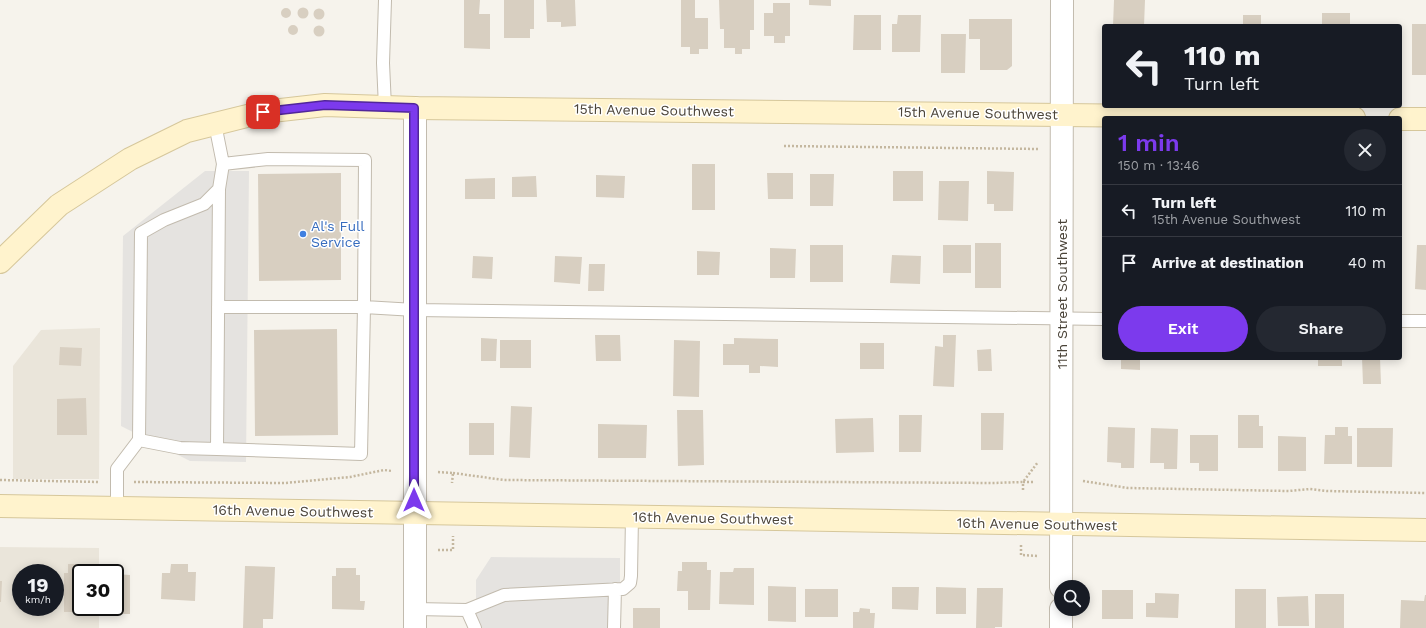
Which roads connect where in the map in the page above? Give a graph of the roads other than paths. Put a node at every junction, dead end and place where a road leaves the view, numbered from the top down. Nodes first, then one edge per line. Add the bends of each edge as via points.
1 (385, 0) edge
2 (1062, 0) edge
3 (385, 107) junction
4 (414, 108) junction
5 (1062, 114) junction
6 (1208, 116) edge
7 (1402, 119) edge
8 (1426, 119) edge
9 (215, 124) junction
10 (223, 164) junction
11 (219, 189) junction
12 (0, 262) edge
13 (218, 307) junction
14 (364, 307) junction
15 (414, 310) junction
16 (1062, 319) junction
17 (1102, 319) edge
18 (1402, 321) edge
19 (1426, 321) edge
20 (139, 440) junction
21 (217, 449) junction
22 (0, 506) edge
23 (117, 508) junction
24 (414, 514) junction
25 (632, 516) junction
26 (1062, 524) junction
27 (1426, 530) edge
28 (1061, 580) edge
29 (615, 589) junction
30 (467, 610) junction
31 (1061, 616) edge
32 (414, 619) edge
33 (475, 628) edge
34 (614, 628) edge
35 (1061, 628) edge

1 - 3 lane
2 - 5 street, 11th Street Southwest
3 - 4 main road, 15th Avenue Southwest
3 - 9 main road, 15th Avenue Southwest via 325,105 263,112
4 - 5 main road, 15th Avenue Southwest
4 - 15 street
5 - 6 main road, 15th Avenue Southwest
5 - 16 street, 11th Street Southwest
7 - 8 main road
9 - 10 lane
9 - 12 main road, 15th Avenue Southwest via 187,131 130,159 59,205
10 - 11 lane
10 - 14 lane via 268,159 365,160
11 - 13 lane
11 - 20 lane via 204,204 141,232
13 - 14 lane
13 - 21 lane
14 - 15 lane
14 - 21 lane via 361,454
15 - 16 lane
15 - 24 street
16 - 17 lane
16 - 26 street, 11th Street Southwest
18 - 19 lane
20 - 21 lane via 180,448
20 - 23 lane via 116,469
22 - 23 main road, 16th Avenue Southwest
23 - 24 main road, 16th Avenue Southwest
24 - 25 main road, 16th Avenue Southwest
24 - 32 street
25 - 26 main road, 16th Avenue Southwest
25 - 29 lane via 630,583 623,589
26 - 27 main road, 16th Avenue Southwest
26 - 28 street, 11th Street Southwest
29 - 30 lane via 504,595
29 - 34 lane
30 - 32 lane
30 - 33 lane
31 - 35 street

